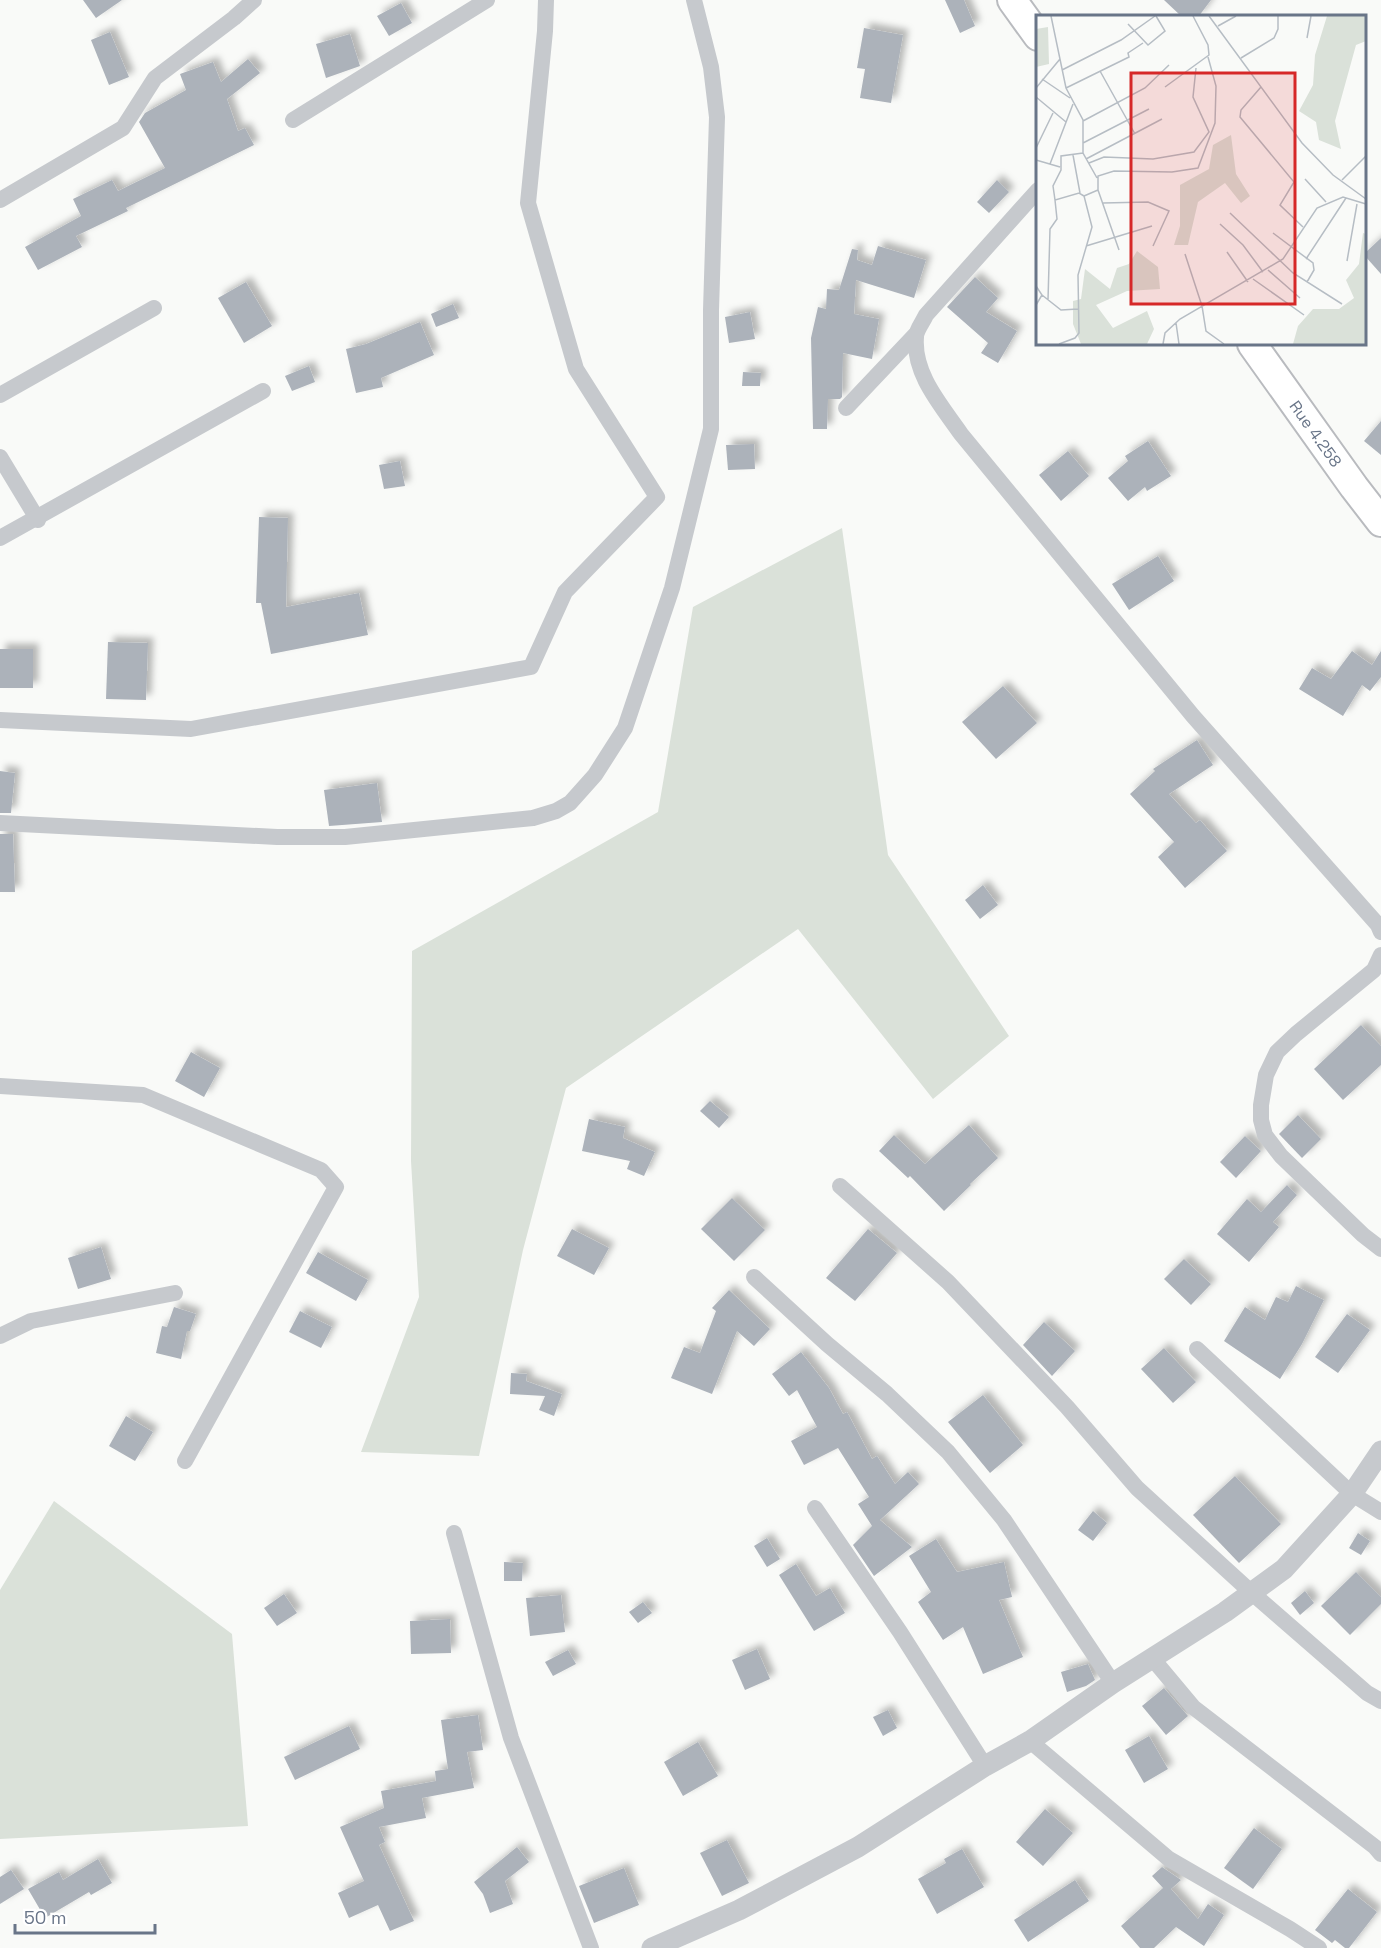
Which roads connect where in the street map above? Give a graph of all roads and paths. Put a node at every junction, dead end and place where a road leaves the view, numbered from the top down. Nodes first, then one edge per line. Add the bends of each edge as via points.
1 (254, 0) edge
2 (487, 0) edge
3 (546, 0) edge
4 (694, 0) edge
5 (1012, 0) edge
6 (1036, 33) edge
7 (293, 120) dead end
8 (1036, 192) edge
9 (0, 200) edge
10 (154, 308) dead end
11 (915, 335) junction
12 (1253, 345) edge
13 (264, 391) dead end
14 (0, 395) edge
15 (846, 408) dead end
16 (0, 457) edge
17 (37, 518) junction
18 (1381, 522) edge
19 (0, 538) edge
20 (0, 720) edge
21 (0, 823) edge
22 (1381, 932) edge
23 (1381, 955) edge
24 (0, 1086) edge
25 (840, 1186) dead end
26 (1381, 1249) edge
27 (754, 1277) dead end
28 (176, 1293) dead end
29 (0, 1336) edge
30 (1197, 1349) dead end
31 (1381, 1451) edge
32 (185, 1461) dead end
33 (1352, 1494) junction
34 (815, 1508) dead end
35 (1381, 1512) edge
36 (454, 1533) dead end
37 (1252, 1593) junction
38 (1152, 1658) junction
39 (1113, 1683) junction
40 (1381, 1701) edge
41 (1030, 1741) junction
42 (985, 1766) junction
43 (1381, 1854) edge
44 (591, 1948) edge
45 (652, 1948) edge
46 (1319, 1948) edge

1 - 9 street via 155,78 123,128
2 - 7 street
3 - 20 street via 528,203 576,369 657,497 565,592 531,667 191,729
4 - 21 street via 711,67 717,117 711,429 665,609 625,728 595,776 570,803 533,818 345,837
5 - 6 highway
8 - 11 street via 926,315
10 - 14 street
11 - 15 street
11 - 22 street via 920,371 961,434 1193,716
12 - 18 highway, Rue 4.258
13 - 17 street
16 - 17 street
17 - 19 street
23 - 26 street via 1374,970 1277,1052 1266,1075 1261,1120 1265,1135 1281,1156
24 - 32 street via 143,1095 321,1170 336,1187
25 - 37 street via 948,1282 1067,1407 1137,1488
27 - 39 street via 948,1452 1004,1520
28 - 29 street via 31,1322
30 - 33 street
31 - 33 street
33 - 35 street
33 - 37 street via 1284,1569
34 - 42 street
36 - 44 street via 511,1738
37 - 38 street
37 - 40 street
38 - 39 street
38 - 43 street via 1193,1707
39 - 41 street
41 - 42 street
41 - 46 street via 1169,1859
42 - 45 street via 858,1847 739,1910

